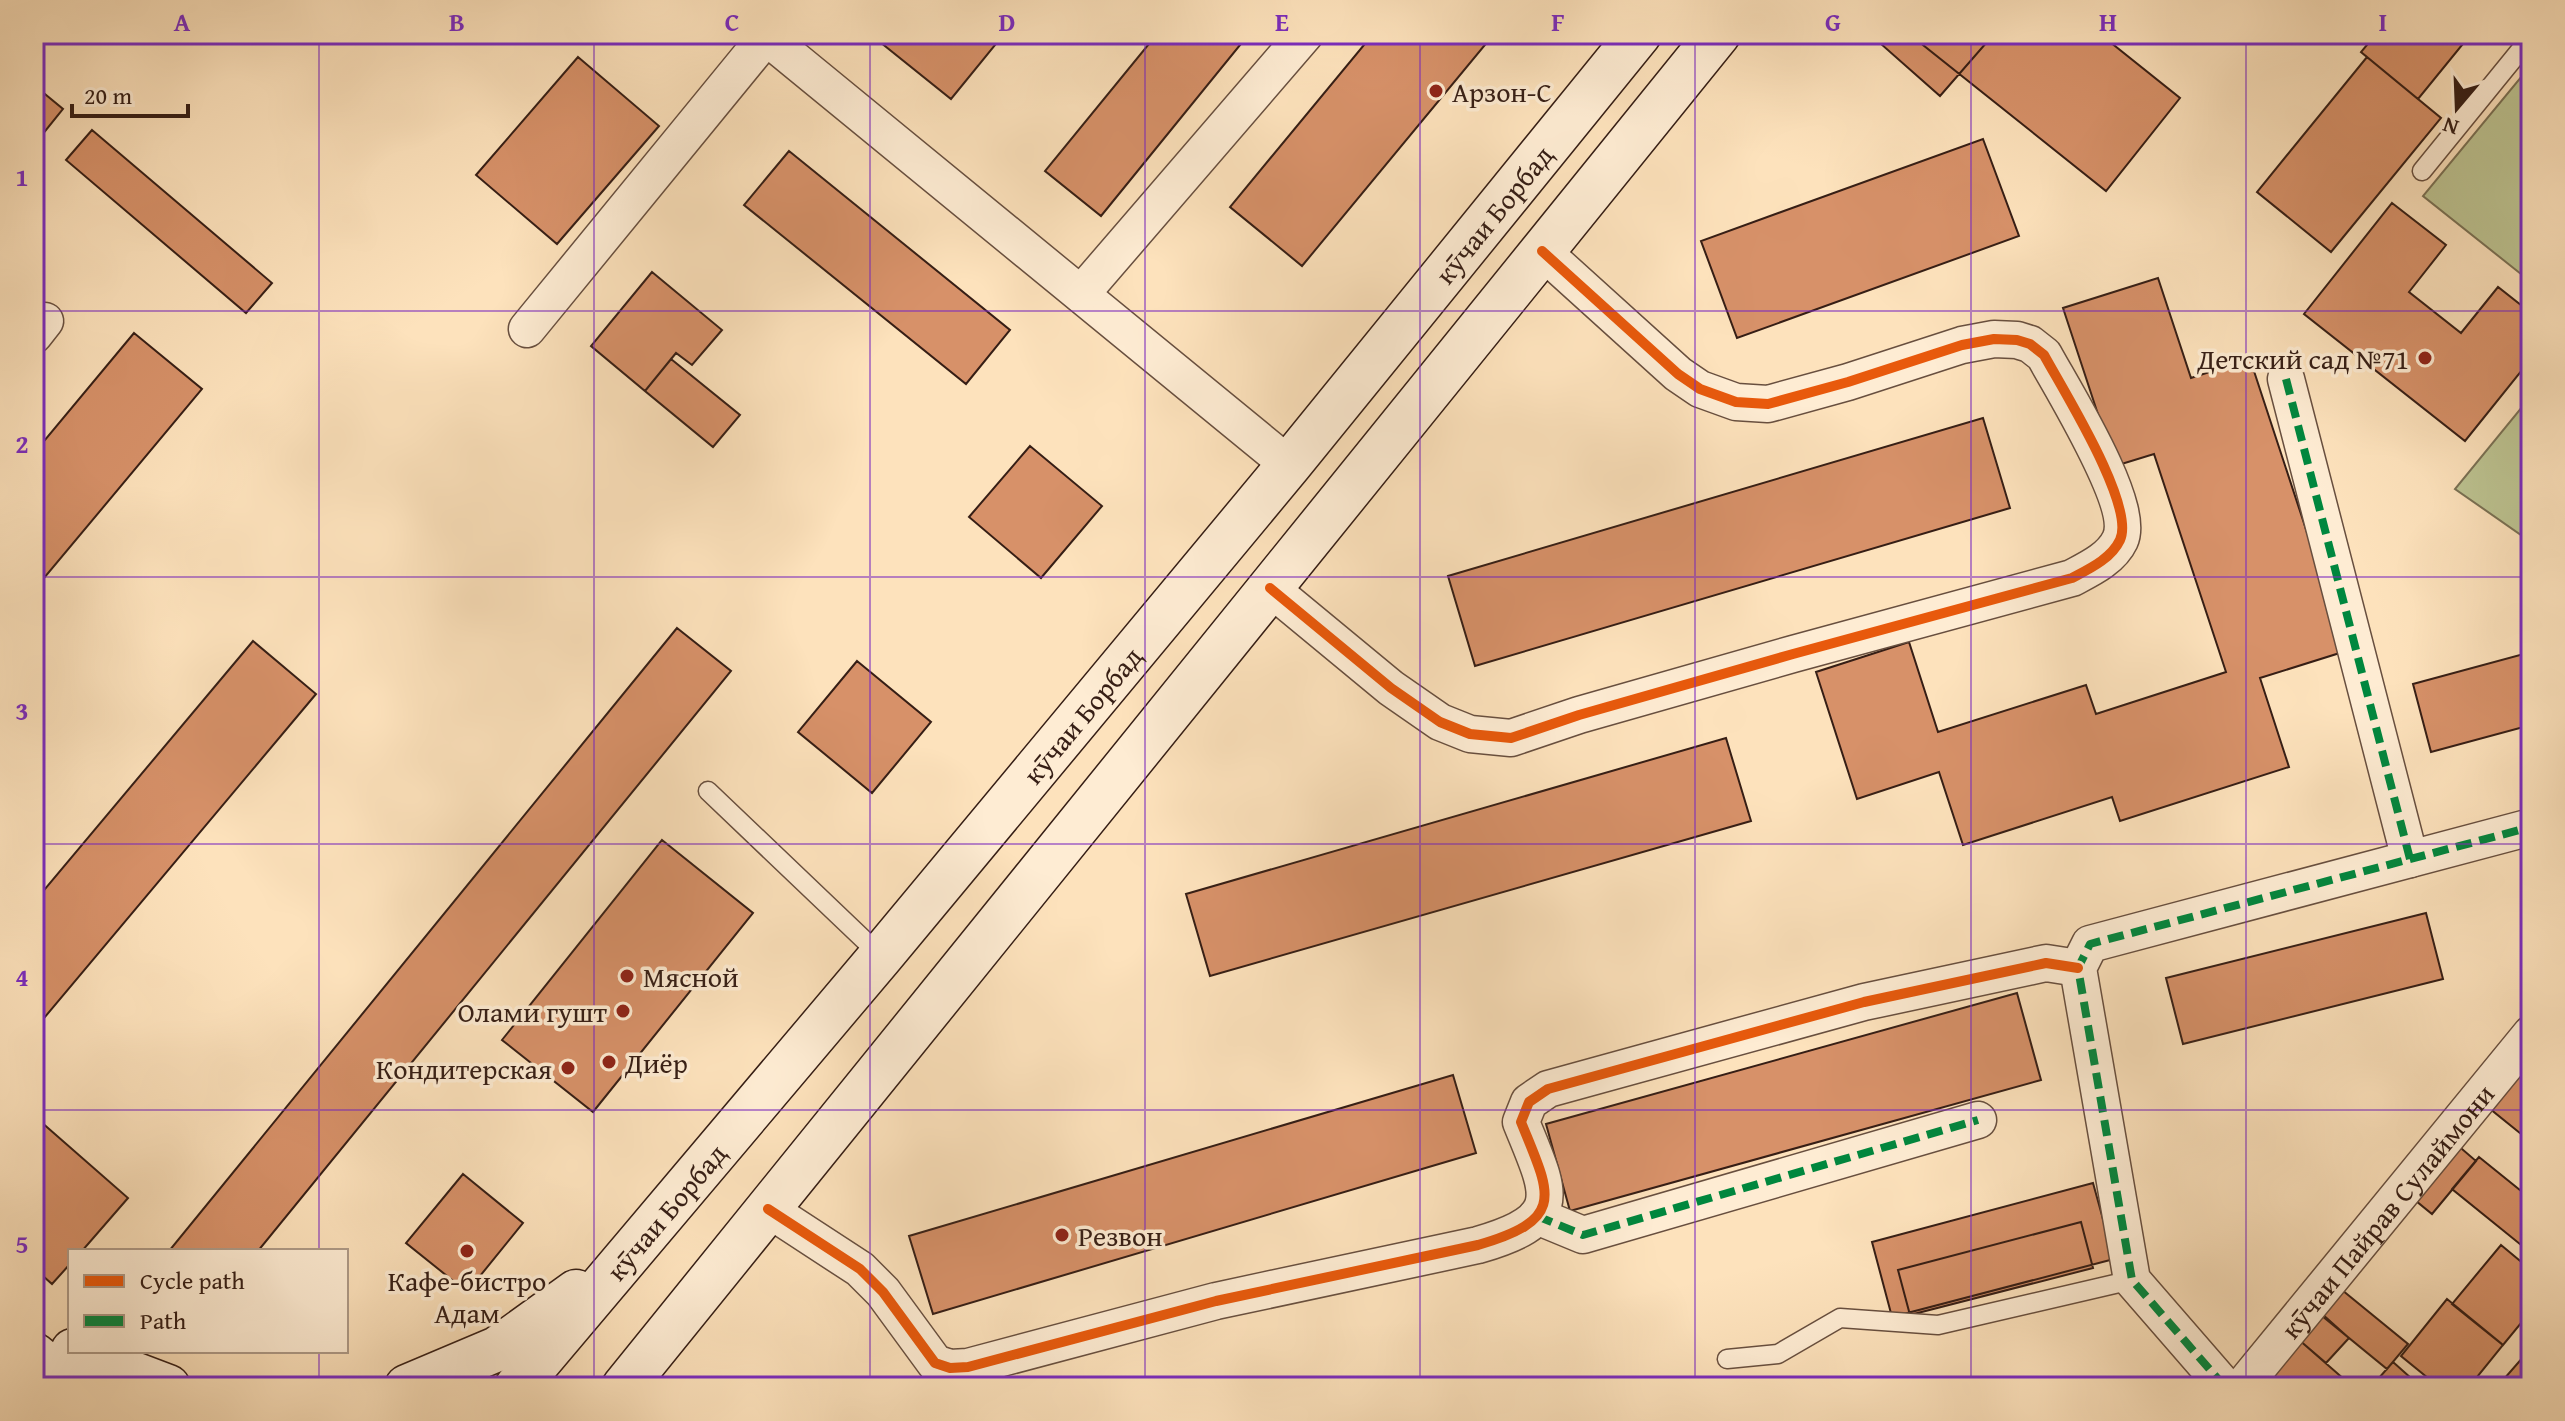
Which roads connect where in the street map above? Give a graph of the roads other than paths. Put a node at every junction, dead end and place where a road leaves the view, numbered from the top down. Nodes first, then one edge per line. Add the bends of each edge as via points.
1 (1305, 34) edge
2 (1639, 34) edge
3 (1718, 34) edge
4 (764, 36) edge
5 (2531, 37) edge
6 (2422, 171) dead end
7 (1542, 251) junction
8 (1081, 294) junction
9 (527, 329) dead end
10 (2286, 379) dead end
11 (1289, 465) junction
12 (1270, 588) junction
13 (708, 791) dead end
14 (2531, 827) edge
15 (2410, 859) junction
16 (881, 956) junction
17 (2078, 968) junction
18 (2531, 1034) edge
19 (1978, 1120) dead end
20 (768, 1209) junction
21 (1537, 1216) junction
22 (627, 1256) junction
23 (2132, 1280) junction
24 (700, 1290) junction
25 (34, 1336) edge
26 (68, 1349) edge
27 (79, 1353) edge
28 (34, 1355) edge
29 (1727, 1359) dead end
30 (73, 1387) edge
31 (168, 1387) edge
32 (407, 1387) edge
33 (517, 1387) edge
34 (624, 1387) edge
35 (658, 1387) edge
36 (2225, 1387) edge
37 (2242, 1387) edge

1 - 8 street
2 - 11 main road, кӯчаи Борбад
3 - 7 main road
4 - 8 street
4 - 9 street
5 - 6 lane
7 - 12 main road
7 - 12 street via 1678,374 1736,402 1768,404 1962,345 1994,339 2030,344 2044,355 2115,489 2122,513 2119,541 2096,565 2072,578 1511,738 1470,734 1440,722
8 - 11 street
10 - 15 street
11 - 16 main road, кӯчаи Борбад
12 - 20 main road
13 - 16 lane
14 - 15 street
15 - 17 street via 2090,944
16 - 22 main road, кӯчаи Борбад
17 - 21 street via 2046,963 1864,1002 1548,1089 1529,1102 1521,1122 1544,1179
17 - 23 street
18 - 37 street, кӯчаи Пайрав Сулаймони
19 - 21 street via 1583,1235
20 - 21 street via 860,1269 935,1363 950,1368 1216,1301 1478,1245 1506,1237
20 - 24 main road
22 - 32 main road via 497,1349
22 - 33 main road, кӯчаи Борбад
23 - 29 lane via 1938,1325 1840,1318 1778,1354
23 - 36 street
24 - 34 main road
24 - 35 main road
25 - 26 main road
27 - 31 main road
28 - 30 main road

